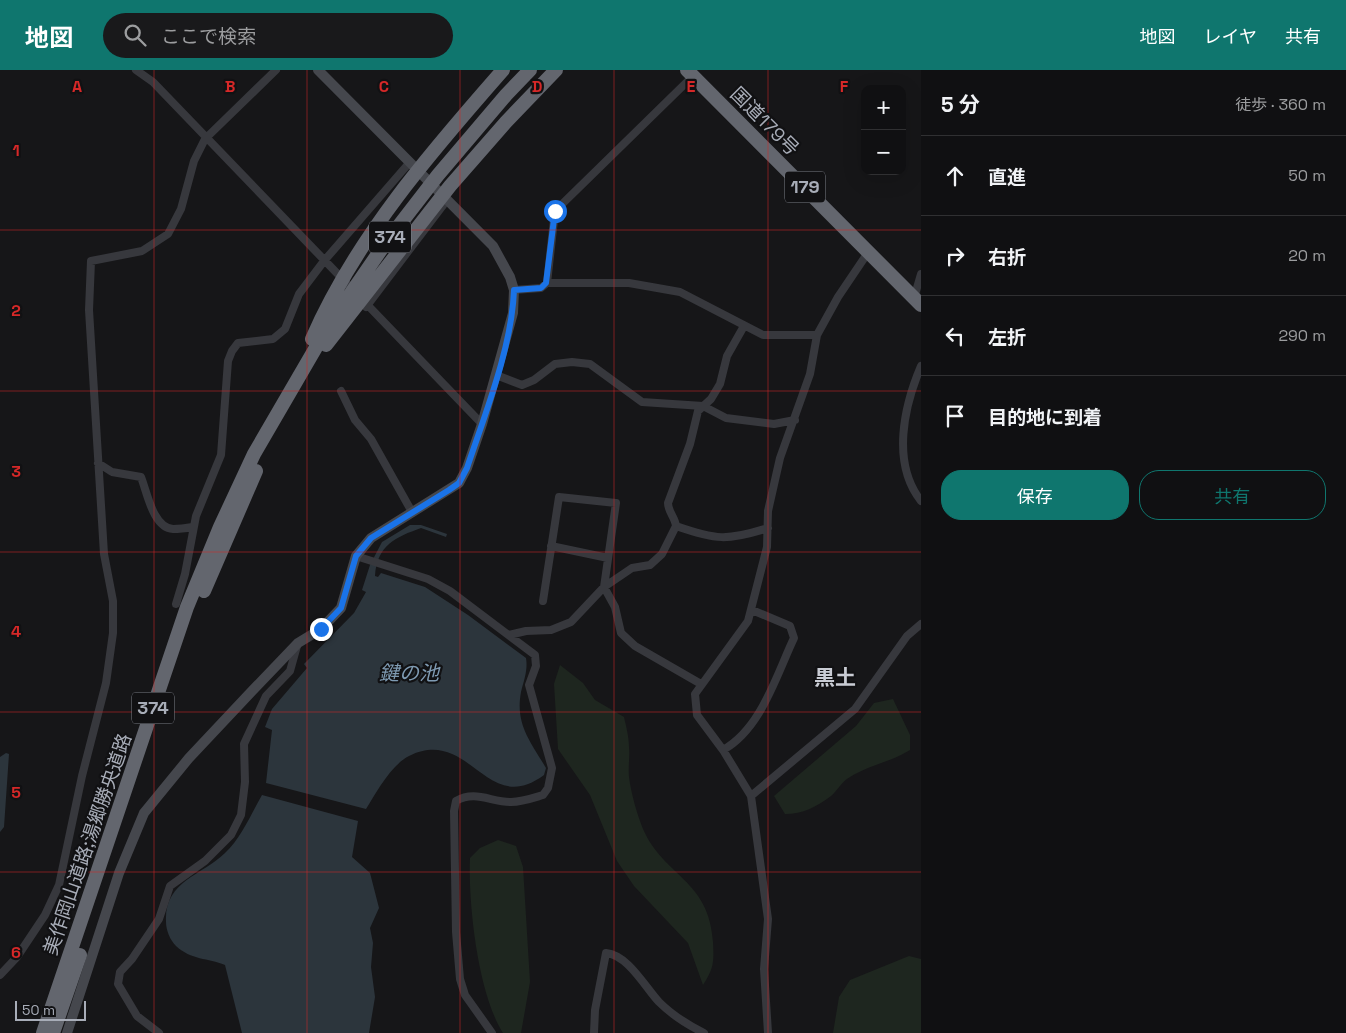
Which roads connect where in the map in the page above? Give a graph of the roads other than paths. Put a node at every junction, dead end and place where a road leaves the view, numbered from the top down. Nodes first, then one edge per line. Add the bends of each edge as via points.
1 (136, 70) edge
2 (276, 70) edge
3 (318, 70) edge
4 (504, 70) edge
5 (530, 70) edge
6 (556, 70) edge
7 (690, 73) edge
8 (205, 140) junction
9 (410, 162) junction
10 (447, 200) junction
11 (869, 251) junction
12 (324, 261) junction
13 (921, 274) edge
14 (546, 283) junction
15 (514, 290) junction
16 (917, 302) edge
17 (356, 305) junction
18 (744, 326) junction
19 (817, 335) junction
20 (921, 366) edge
21 (496, 375) junction
22 (292, 390) junction
23 (341, 391) dead end
24 (703, 406) junction
25 (795, 420) junction
26 (482, 424) junction
27 (98, 463) junction
28 (921, 501) edge
29 (412, 512) junction
30 (676, 526) junction
31 (193, 527) junction
32 (768, 528) junction
33 (552, 546) junction
34 (356, 556) junction
35 (608, 558) junction
36 (604, 587) junction
37 (543, 602) dead end
38 (176, 604) dead end
39 (752, 610) junction
40 (921, 624) edge
41 (509, 635) junction
42 (298, 643) junction
43 (701, 684) junction
44 (723, 750) junction
45 (751, 796) junction
46 (0, 975) edge
47 (693, 1031) edge
48 (43, 1033) edge
49 (54, 1033) edge
50 (67, 1033) edge
51 (159, 1033) edge
52 (492, 1033) edge
53 (594, 1033) edge
54 (704, 1033) edge
55 (768, 1033) edge

1 - 8 street via 153,82
2 - 8 street
3 - 9 street
4 - 22 highway via 424,164 375,229 335,290
5 - 17 highway, 美作岡山道路;湯郷勝央道路 / 374 via 438,175
6 - 17 highway via 450,186
7 - 11 highway, 国道179号 / 179
7 - 14 street via 555,211
8 - 12 street
8 - 27 street via 194,161 181,209 168,234 142,251 92,261 89,310
9 - 10 street
9 - 12 street
10 - 15 street via 493,246 504,263
10 - 17 street
11 - 16 highway, 国道179号 / 179
11 - 19 street
12 - 17 street
12 - 31 street via 300,294 285,329 273,339 248,340 238,343 232,350 228,362 222,455
13 - 16 street
14 - 15 street via 541,288
14 - 18 street via 629,283 680,292
15 - 21 street via 513,313
17 - 22 highway, 美作岡山道路;湯郷勝央道路 / 374
17 - 26 street
18 - 19 street via 764,335
18 - 24 street via 727,356 720,384
19 - 25 street via 810,374
20 - 28 street via 912,387 904,426 903,453 908,479
21 - 24 street via 522,385 555,364 590,364 642,402
21 - 26 street
22 - 48 highway, 美作岡山道路;湯郷勝央道路 / 374 via 243,476 187,607
22 - 49 highway, 美作岡山道路;湯郷勝央道路 / 374 via 229,530 196,613
23 - 29 street via 355,420 370,439
24 - 25 street via 726,418 774,424
24 - 30 street via 698,411 690,444 668,503
25 - 32 street via 780,458 768,511
26 - 29 street via 459,483
27 - 31 street via 112,472 140,477 162,526 172,529
27 - 46 street via 104,554 113,601 113,633 106,683 58,885 40,922 17,957
29 - 34 street via 371,538
30 - 32 street via 716,538 740,537
30 - 36 street via 662,554 650,564 632,568
31 - 38 street
32 - 39 street via 767,547
33 - 35 street
33 - 35 street via 560,497 616,503
33 - 37 street
34 - 41 street via 428,579 450,591
34 - 42 street via 341,608 321,629
35 - 36 street
36 - 41 street via 570,622 551,630 526,630
36 - 43 street via 615,607 621,633 634,646
39 - 43 street via 748,621
39 - 44 street via 790,626 794,638 753,725 737,743
40 - 45 street via 907,636 855,709
41 - 52 street via 535,655 536,666 529,685 552,768 548,788 543,795 511,802 473,795 456,801 456,932 460,979 465,995
42 - 50 street via 189,758 144,813 119,873
42 - 51 street via 290,671 266,696 244,744 245,782 241,815 231,836 205,861 170,886 159,918 120,972 118,984 137,1016
43 - 44 street via 695,694 697,715
44 - 45 street
45 - 55 street via 768,919 764,969
47 - 53 street via 660,1002 618,956 606,953
47 - 54 street

